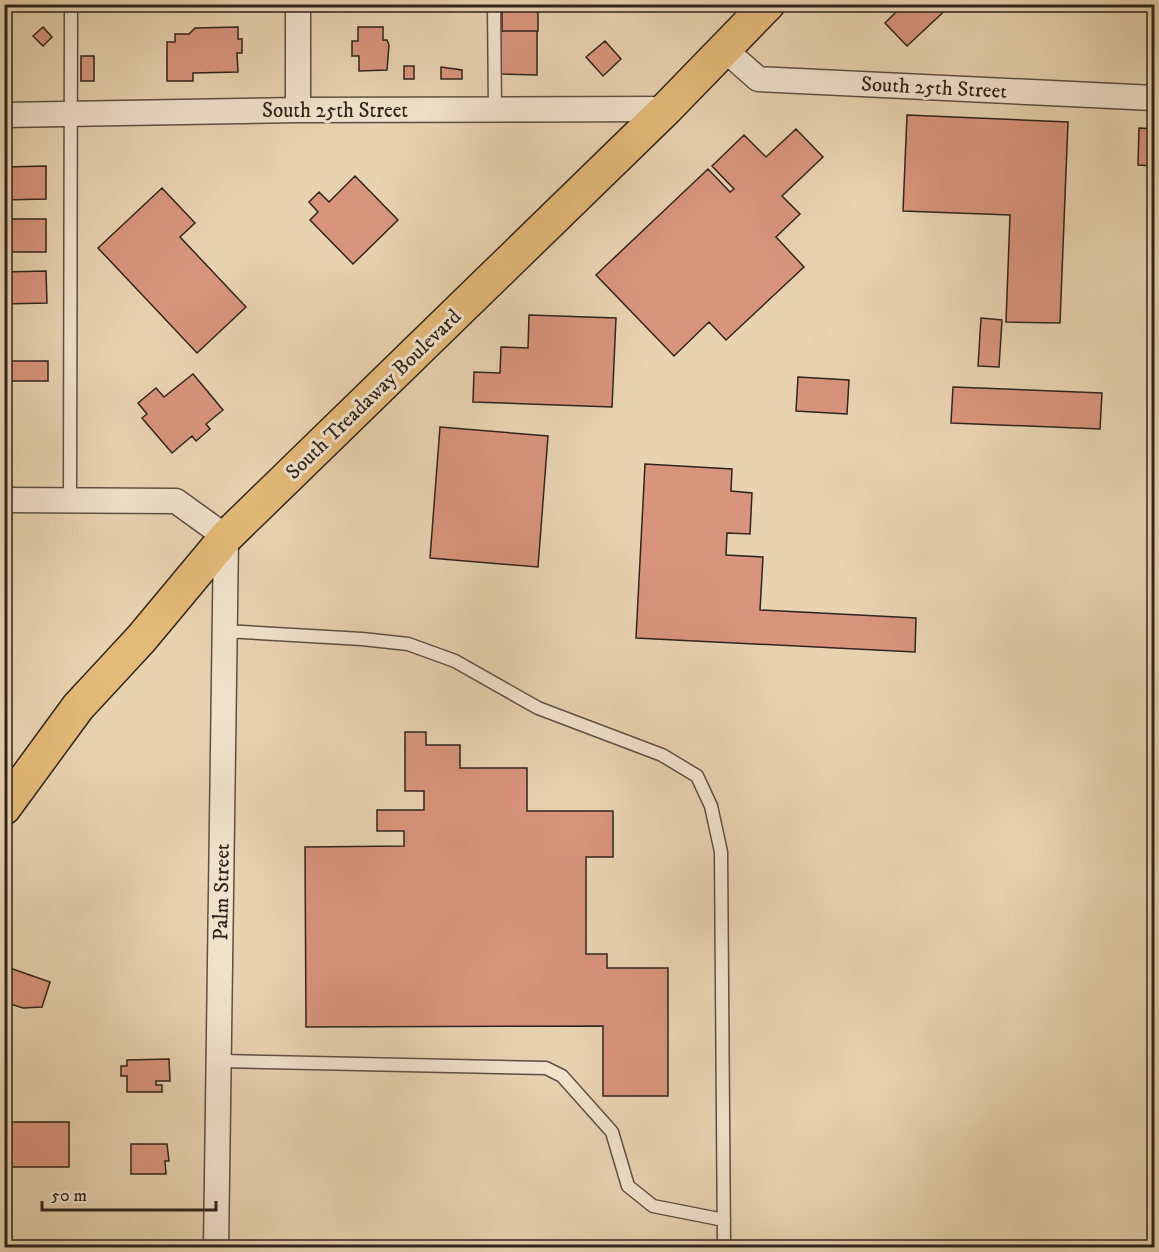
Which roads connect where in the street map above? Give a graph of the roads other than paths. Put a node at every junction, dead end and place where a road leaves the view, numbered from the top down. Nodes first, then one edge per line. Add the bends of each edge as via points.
1 (71, 4) edge
2 (298, 4) edge
3 (494, 4) edge
4 (768, 4) edge
5 (724, 49) junction
6 (1155, 98) edge
7 (666, 109) junction
8 (298, 110) junction
9 (495, 110) junction
10 (71, 113) junction
11 (4, 115) edge
12 (4, 500) edge
13 (70, 500) junction
14 (226, 537) junction
15 (224, 631) junction
16 (4, 808) edge
17 (219, 1061) junction
18 (724, 1220) junction
19 (216, 1248) edge
20 (724, 1248) edge

1 - 10 lane
2 - 8 street
3 - 9 lane
4 - 5 main road, South Treadaway Boulevard
5 - 6 street, South 25th Street via 758,79
5 - 7 main road, South Treadaway Boulevard
7 - 9 street, South 25th Street
7 - 14 main road, South Treadaway Boulevard
8 - 9 street, South 25th Street
8 - 10 street, South 25th Street
10 - 11 street, South 25th Street
10 - 13 lane
12 - 13 street
13 - 14 street via 176,501
14 - 15 street, Palm Street
14 - 16 main road, South Treadaway Boulevard via 78,707
15 - 17 street, Palm Street
15 - 18 lane via 408,644 455,661 538,708 662,755 697,776 711,806 720,852
17 - 18 lane via 546,1068 562,1076 612,1132 628,1186 653,1206
17 - 19 street, Palm Street
18 - 20 lane

